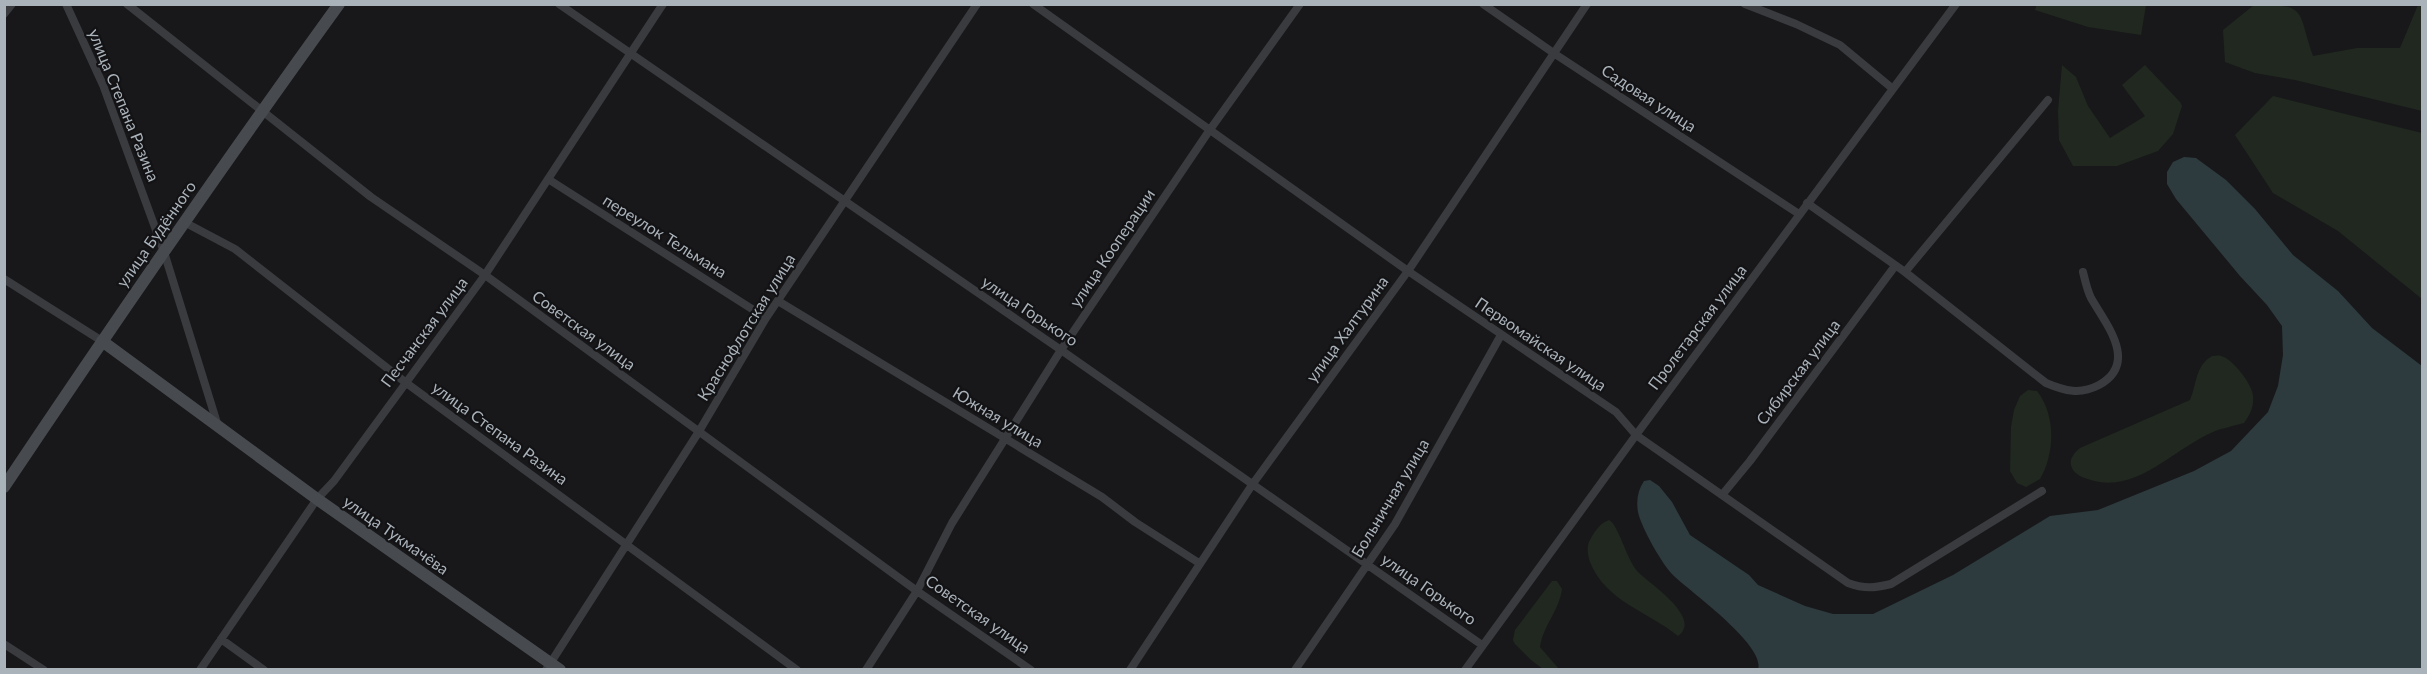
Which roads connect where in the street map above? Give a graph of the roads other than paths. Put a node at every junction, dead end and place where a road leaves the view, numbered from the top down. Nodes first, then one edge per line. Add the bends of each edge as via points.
1 (12, 4) edge
2 (66, 4) edge
3 (127, 4) edge
4 (339, 4) edge
5 (559, 4) edge
6 (663, 4) edge
7 (977, 4) edge
8 (1033, 4) edge
9 (1300, 4) edge
10 (1484, 4) edge
11 (1587, 4) edge
12 (1745, 4) edge
13 (1952, 6) edge
14 (4, 14) edge
15 (630, 52) junction
16 (1555, 54) junction
17 (1893, 88) junction
18 (2048, 100) dead end
19 (261, 111) junction
20 (1209, 131) junction
21 (548, 179) junction
22 (846, 203) junction
23 (1807, 203) junction
24 (1799, 214) junction
25 (184, 222) junction
26 (164, 252) junction
27 (1895, 266) junction
28 (1408, 271) junction
29 (1905, 272) junction
30 (2083, 272) dead end
31 (485, 275) junction
32 (4, 279) edge
33 (778, 301) junction
34 (766, 318) junction
35 (1501, 334) junction
36 (102, 341) junction
37 (1061, 350) junction
38 (405, 382) junction
39 (217, 423) junction
40 (698, 433) junction
41 (1636, 435) junction
42 (1004, 439) junction
43 (1252, 484) junction
44 (4, 487) edge
45 (2042, 491) dead end
46 (1722, 495) junction
47 (317, 499) junction
48 (626, 544) junction
49 (1199, 563) junction
50 (1368, 565) junction
51 (917, 591) junction
52 (221, 639) junction
53 (4, 645) edge
54 (1482, 645) junction
55 (552, 667) edge
56 (44, 669) edge
57 (200, 669) edge
58 (264, 669) edge
59 (797, 669) edge
60 (866, 669) edge
61 (1031, 669) edge
62 (1130, 669) edge
63 (1295, 669) edge
64 (1465, 669) edge

1 - 14 street
2 - 26 street, улица Степана Разина via 104,85
3 - 19 street, Советская улица
4 - 19 street, улица Будённого
5 - 15 street, улица Горького
6 - 15 street, Песчанская улица
7 - 22 street, Краснофлотская улица
8 - 20 street, Первомайская улица
9 - 20 street, улица Кооперации
10 - 16 street, Садовая улица
11 - 16 street, улица Халтурина
12 - 17 street via 1840,45
13 - 17 street, Пролетарская улица
15 - 21 street, Песчанская улица
15 - 22 street, улица Горького
16 - 24 street, Садовая улица
16 - 28 street, улица Халтурина
17 - 23 street, Пролетарская улица
18 - 29 street
19 - 25 street, улица Будённого
19 - 31 street, Советская улица via 371,197
20 - 28 street, Первомайская улица
20 - 37 street, улица Кооперации
21 - 31 street, Песчанская улица
21 - 34 street, переулок Тельмана
22 - 33 street, Краснофлотская улица
22 - 37 street, улица Горького
23 - 24 street, Пролетарская улица
23 - 27 street
24 - 41 street, Пролетарская улица
25 - 26 street, улица Будённого
25 - 38 street, улица Степана Разина via 235,249
26 - 36 street, улица Будённого
26 - 39 street
27 - 29 street
27 - 46 street, Сибирская улица
28 - 35 street, Первомайская улица
28 - 43 street, улица Халтурина
29 - 30 street via 2046,383 2065,391 2081,392 2101,384 2116,368 2118,351 2112,331 2089,296
31 - 38 street, Песчанская улица
31 - 40 street, Советская улица
32 - 36 street, улица Тукмачёва
33 - 34 street, Краснофлотская улица
33 - 42 street, Южная улица
34 - 40 street, Краснофлотская улица
35 - 41 street, Первомайская улица via 1616,412
35 - 50 street, Больничная улица
36 - 39 street, улица Тукмачёва
36 - 44 street, улица Будённого
37 - 42 street, улица Кооперации
37 - 43 street, улица Горького
38 - 47 street, Песчанская улица
38 - 48 street, улица Степана Разина
39 - 47 street, улица Тукмачёва
40 - 48 street, Краснофлотская улица
40 - 51 street, Советская улица
41 - 46 street, Первомайская улица
41 - 54 street, Пролетарская улица
42 - 49 street, Южная улица via 1102,497
42 - 51 street, улица Кооперации via 952,523
43 - 49 street, улица Халтурина
43 - 50 street, улица Горького
45 - 46 street, Первомайская улица via 1911,574 1874,588 1848,583
47 - 52 street, Песчанская улица
47 - 55 street, улица Тукмачёва
48 - 55 street, Краснофлотская улица
48 - 59 street, улица Степана Разина
49 - 62 street, улица Халтурина
50 - 54 street, улица Горького
50 - 63 street, Больничная улица
51 - 60 street, улица Кооперации
51 - 61 street, Советская улица
52 - 57 street, Песчанская улица
52 - 58 street
53 - 56 street
54 - 64 street, Пролетарская улица

